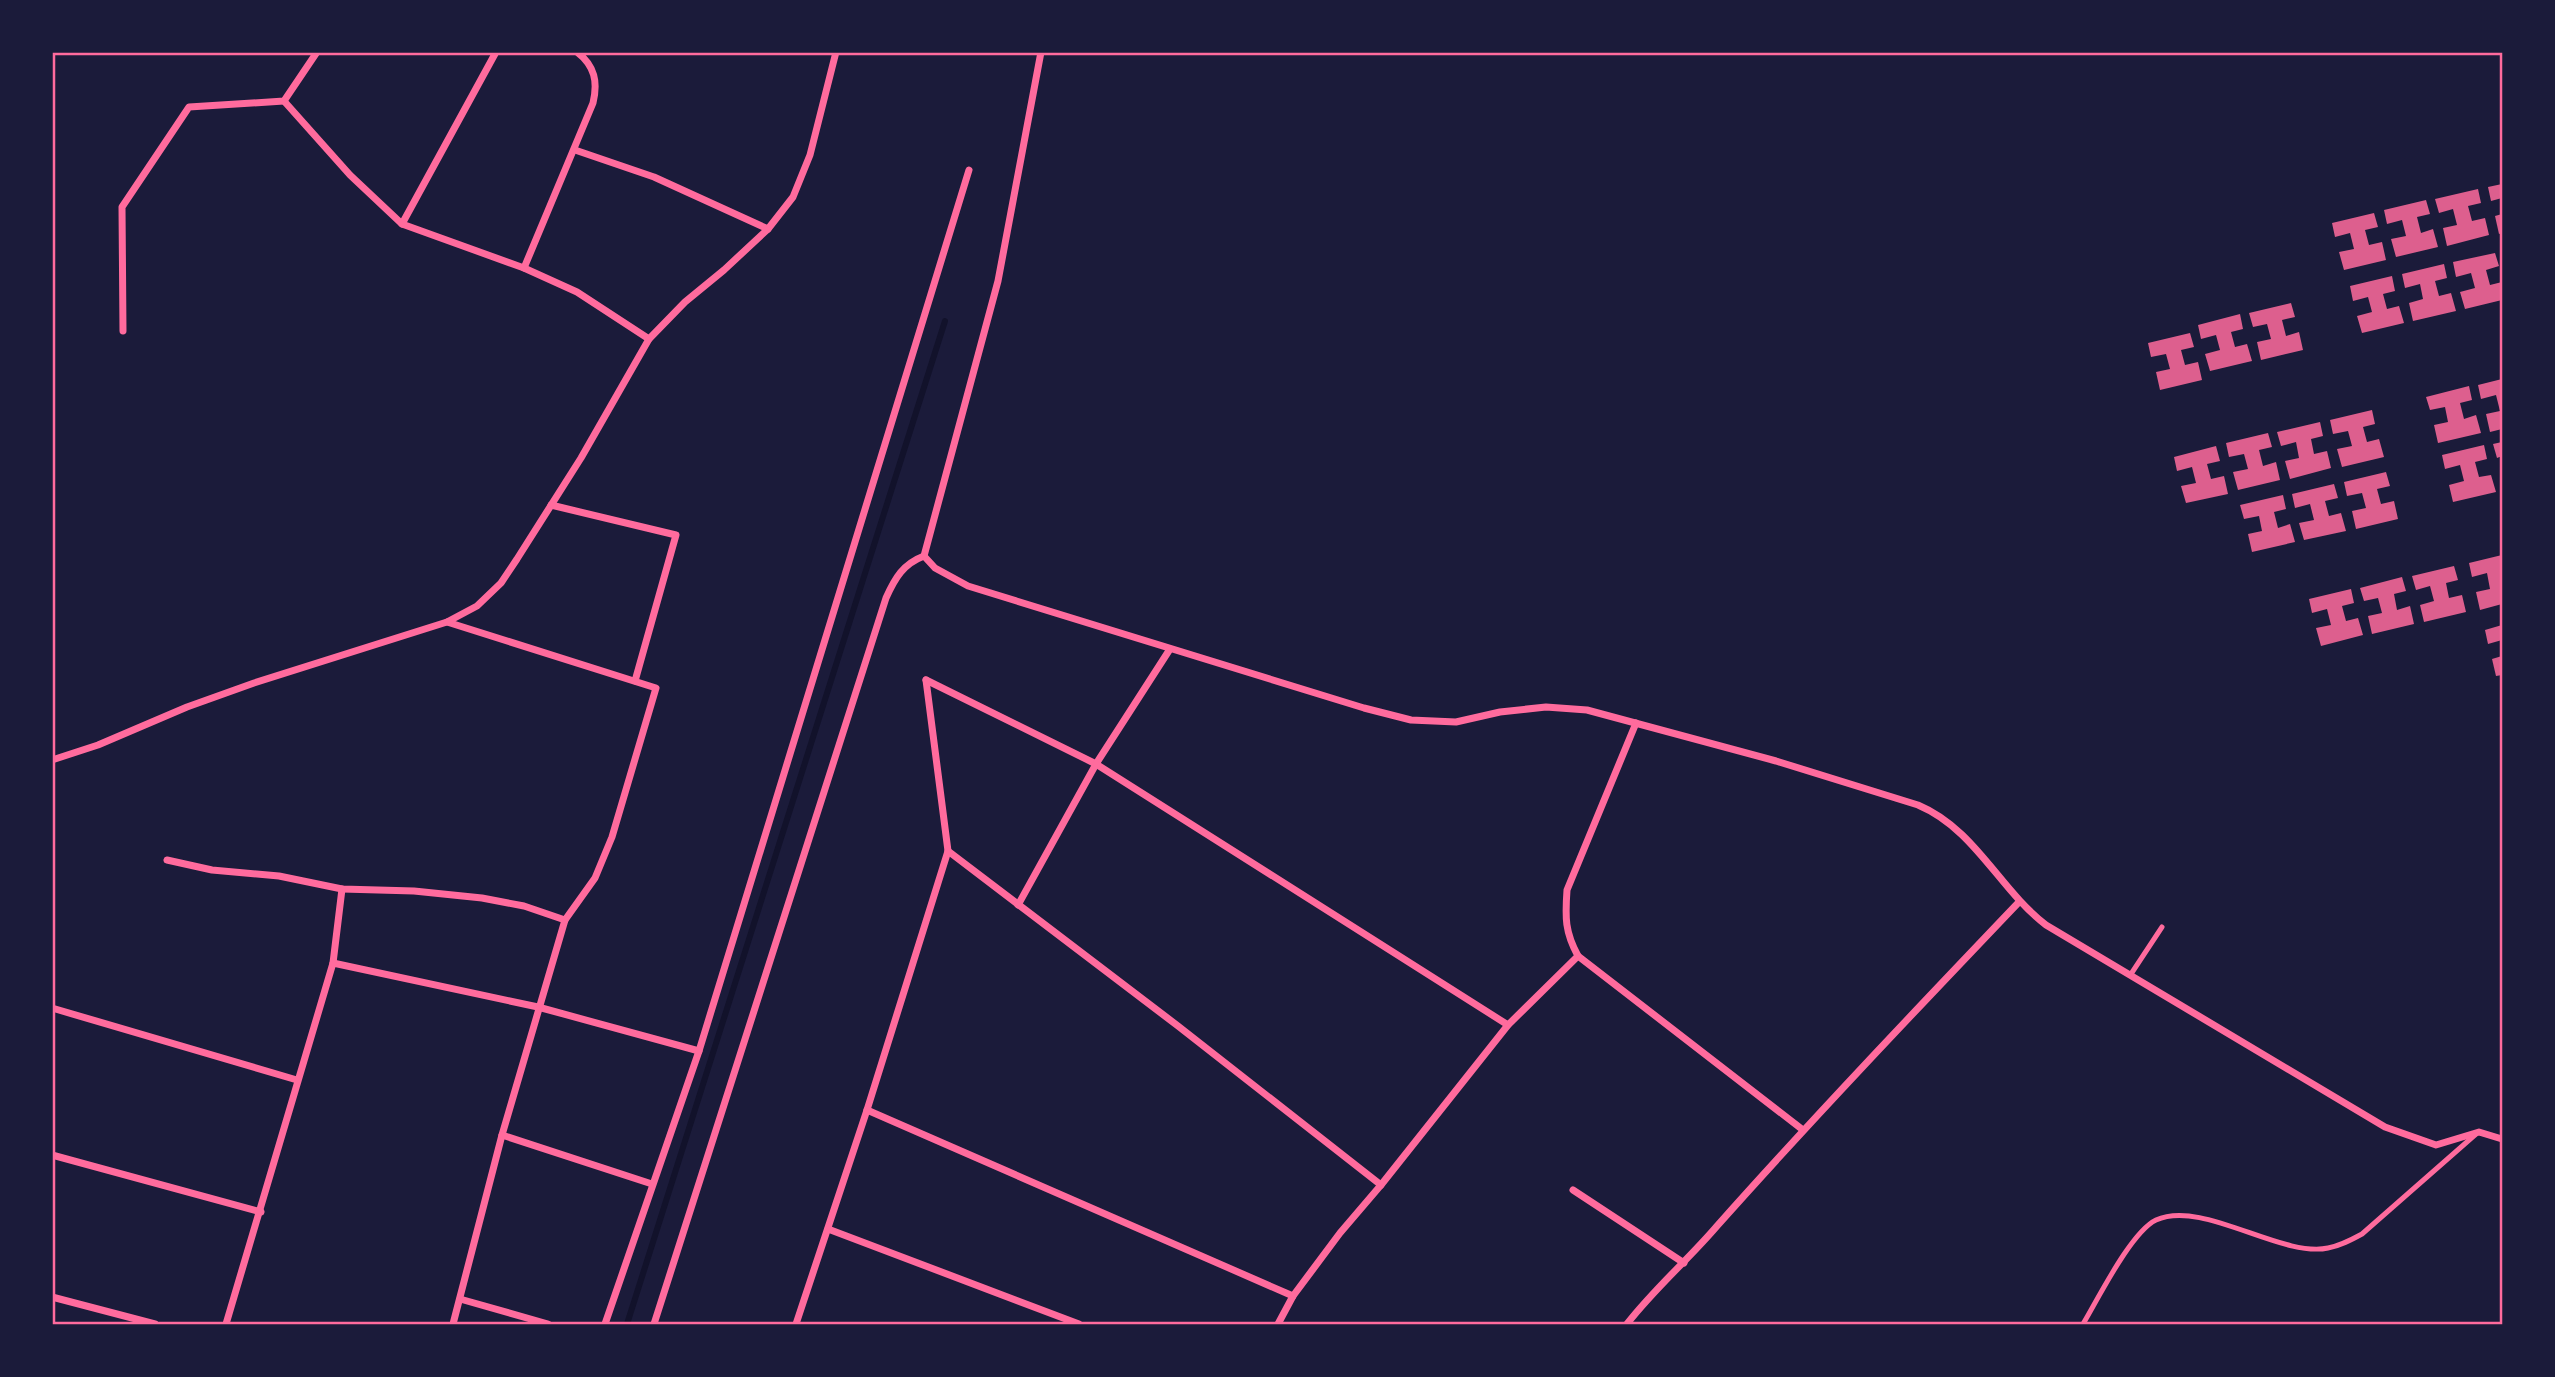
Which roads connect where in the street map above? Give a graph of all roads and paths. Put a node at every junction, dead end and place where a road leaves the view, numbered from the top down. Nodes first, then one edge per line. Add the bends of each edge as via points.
1 (317, 52) edge
2 (496, 52) edge
3 (577, 52) edge
4 (836, 52) edge
5 (1041, 52) edge
6 (284, 101) junction
7 (575, 150) junction
8 (969, 170) dead end
9 (402, 224) junction
10 (768, 229) junction
11 (524, 268) junction
12 (122, 331) dead end
13 (649, 339) junction
14 (551, 506) junction
15 (924, 556) junction
16 (447, 622) junction
17 (1170, 649) junction
18 (635, 681) junction
19 (1636, 723) junction
20 (52, 760) edge
21 (1096, 764) junction
22 (948, 852) junction
23 (167, 860) dead end
24 (342, 889) junction
25 (2019, 902) junction
26 (1018, 905) junction
27 (565, 920) junction
28 (2162, 927) dead end
29 (1578, 956) junction
30 (333, 963) junction
31 (2131, 974) junction
32 (538, 1007) junction
33 (52, 1008) edge
34 (1508, 1024) junction
35 (699, 1051) junction
36 (297, 1080) junction
37 (867, 1110) junction
38 (1802, 1130) junction
39 (2479, 1132) junction
40 (502, 1135) junction
41 (2502, 1139) edge
42 (52, 1155) edge
43 (652, 1184) junction
44 (1381, 1185) junction
45 (1573, 1190) dead end
46 (261, 1212) junction
47 (828, 1228) junction
48 (1684, 1264) junction
49 (1293, 1296) junction
50 (52, 1297) edge
51 (460, 1299) junction
52 (155, 1325) edge
53 (226, 1325) edge
54 (453, 1325) edge
55 (548, 1325) edge
56 (605, 1325) edge
57 (654, 1325) edge
58 (796, 1325) edge
59 (1079, 1325) edge
60 (1278, 1325) edge
61 (1627, 1325) edge
62 (2083, 1325) edge

1 - 6 street
2 - 9 street
3 - 7 street via 589,62 597,88
4 - 10 street via 810,155 793,197
5 - 15 street via 998,281
6 - 9 street via 350,175
6 - 12 street via 189,107 121,208
7 - 10 street via 667,182
7 - 11 street
8 - 35 street
9 - 11 street
10 - 13 street
11 - 13 street via 577,292
13 - 14 street
14 - 16 street via 501,583 477,606
14 - 18 street via 676,535
15 - 17 street via 935,568 968,586
15 - 57 street via 902,568 886,598
16 - 18 street
16 - 20 street via 254,683
17 - 19 street via 1411,720 1456,722 1546,707 1587,710
17 - 21 street
18 - 27 street via 656,688 612,837 595,878
19 - 25 street via 1928,809 1972,843
19 - 29 street via 1567,890 1568,937
21 - 22 street via 926,680
21 - 26 street
21 - 34 street
22 - 26 street
22 - 37 street
23 - 24 street
24 - 27 street via 482,898
24 - 30 street
25 - 31 street via 2046,925
25 - 38 street
26 - 44 street
27 - 32 street
28 - 31 lane
29 - 34 street
29 - 38 street
30 - 32 street
30 - 36 street
31 - 39 street via 2385,1127 2436,1145
32 - 35 street
32 - 40 street
33 - 36 street
34 - 44 street
35 - 43 street
36 - 46 street
37 - 47 street
37 - 49 street
38 - 48 street
39 - 41 street
39 - 62 lane via 2362,1234 2326,1249 2289,1245 2189,1216 2157,1220 2130,1246
40 - 43 street
40 - 51 street
42 - 46 street
43 - 56 street
44 - 49 street
45 - 48 street
46 - 53 street
47 - 58 street
47 - 59 street
48 - 61 street
49 - 60 street
50 - 52 street
51 - 54 street
51 - 55 street

